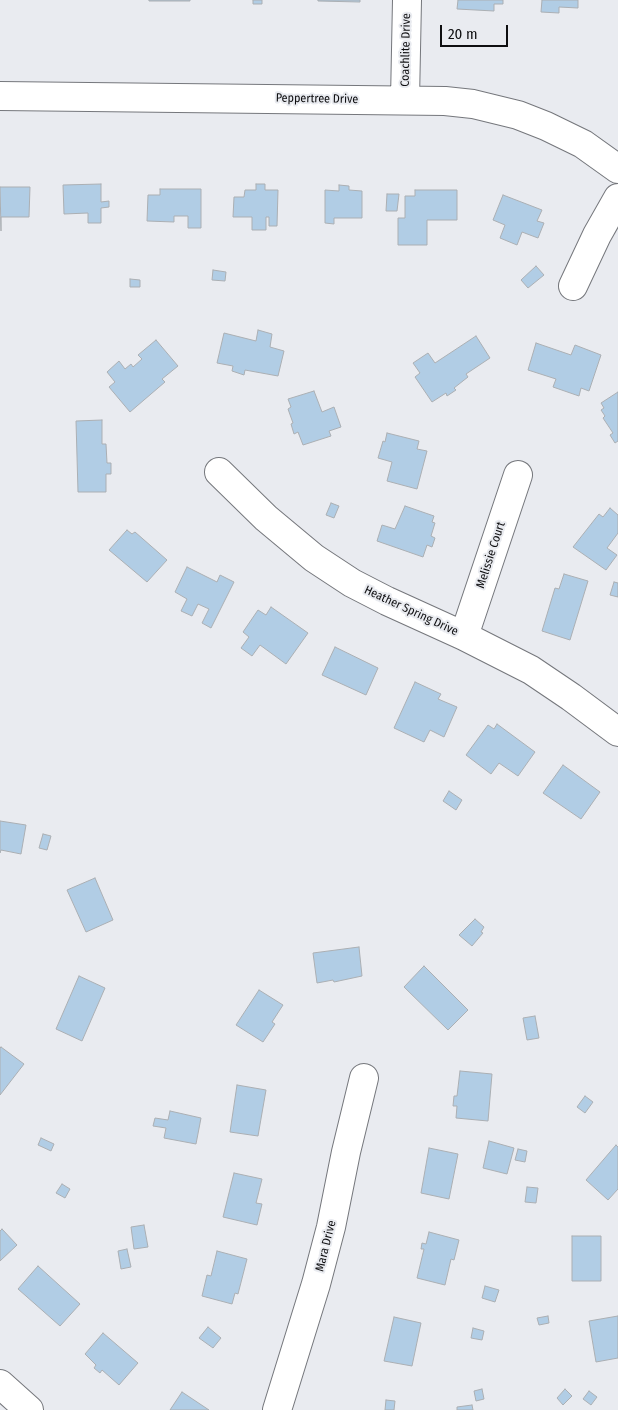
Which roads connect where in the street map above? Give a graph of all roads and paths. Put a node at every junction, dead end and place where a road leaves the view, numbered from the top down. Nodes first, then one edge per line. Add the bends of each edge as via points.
1 (407, 0) edge
2 (0, 96) edge
3 (405, 100) junction
4 (618, 169) edge
5 (618, 198) edge
6 (573, 286) dead end
7 (219, 472) dead end
8 (518, 475) dead end
9 (464, 636) junction
10 (618, 732) edge
11 (364, 1078) dead end
12 (0, 1384) edge
13 (29, 1410) edge
14 (277, 1410) edge

1 - 3 street, Coachlite Drive
2 - 3 street, Peppertree Drive
3 - 4 street, Peppertree Drive via 473,104 518,115 583,144
5 - 6 street
7 - 9 street, Heather Spring Drive via 266,518 314,558 387,601
8 - 9 street, Melissie Court
9 - 10 street, Heather Spring Drive via 531,670
11 - 14 street, Mara Drive via 331,1228
12 - 13 street

